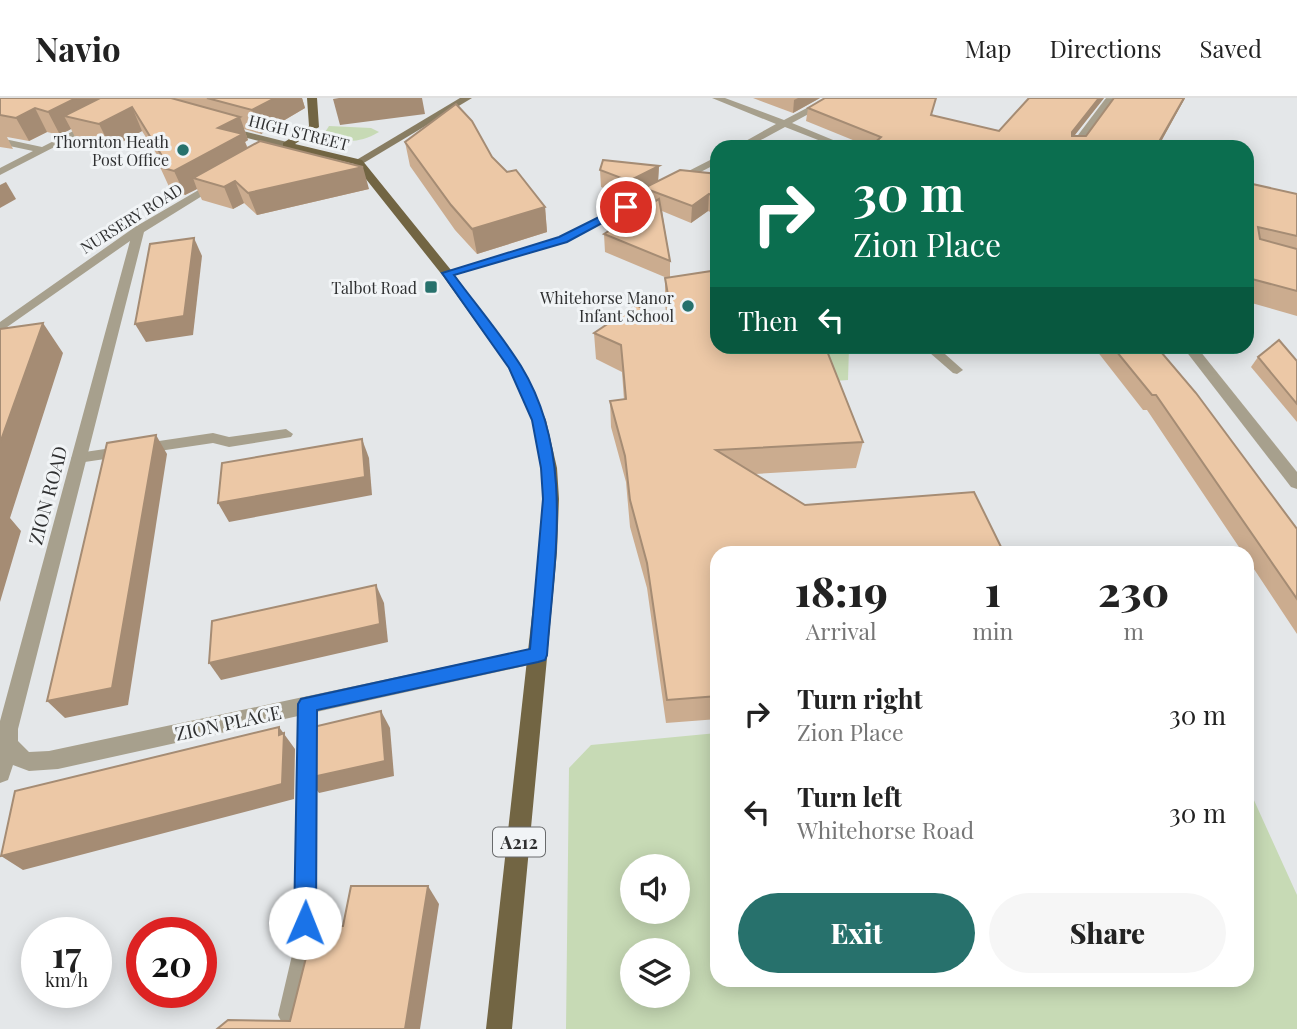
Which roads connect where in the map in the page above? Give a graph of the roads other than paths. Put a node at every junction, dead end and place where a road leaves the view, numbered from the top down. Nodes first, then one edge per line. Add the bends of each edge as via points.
1 (312, 98) edge
2 (467, 98) edge
3 (717, 98) edge
4 (832, 98) edge
5 (1111, 98) edge
6 (100, 121) edge
7 (208, 125) edge
8 (783, 125) junction
9 (754, 140) edge
10 (825, 140) edge
11 (1079, 140) edge
12 (0, 141) edge
13 (287, 145) junction
14 (43, 150) junction
15 (267, 157) edge
16 (358, 162) junction
17 (710, 163) edge
18 (0, 172) edge
19 (234, 175) edge
20 (139, 229) junction
21 (447, 273) junction
22 (0, 328) edge
23 (938, 354) edge
24 (1194, 354) edge
25 (957, 370) dead end
26 (286, 433) dead end
27 (78, 458) junction
28 (1297, 483) edge
29 (538, 655) junction
30 (307, 704) junction
31 (8, 744) junction
32 (0, 773) edge
33 (290, 1015) edge
34 (499, 1029) edge

1 - 13 main road via 314,127
2 - 16 main road
3 - 8 street
4 - 8 street
5 - 11 street
6 - 14 street
7 - 13 main road, HIGH STREET
8 - 9 street
8 - 10 street
12 - 14 street
13 - 15 street
13 - 16 main road, HIGH STREET
14 - 18 street
16 - 21 main road, A212
17 - 21 street via 563,239
19 - 20 street, NURSERY ROAD
20 - 22 street, NURSERY ROAD
20 - 27 street, ZION ROAD
21 - 29 main road, A212 via 515,367 539,420 551,499
23 - 25 lane
24 - 28 street
26 - 27 lane via 229,442 214,438
27 - 31 street, ZION ROAD via 8,729
29 - 30 street, ZION PLACE
29 - 34 main road, A212
30 - 31 street, ZION PLACE via 58,760 32,763 17,758
30 - 33 lane via 304,951
31 - 32 street, ZION ROAD

